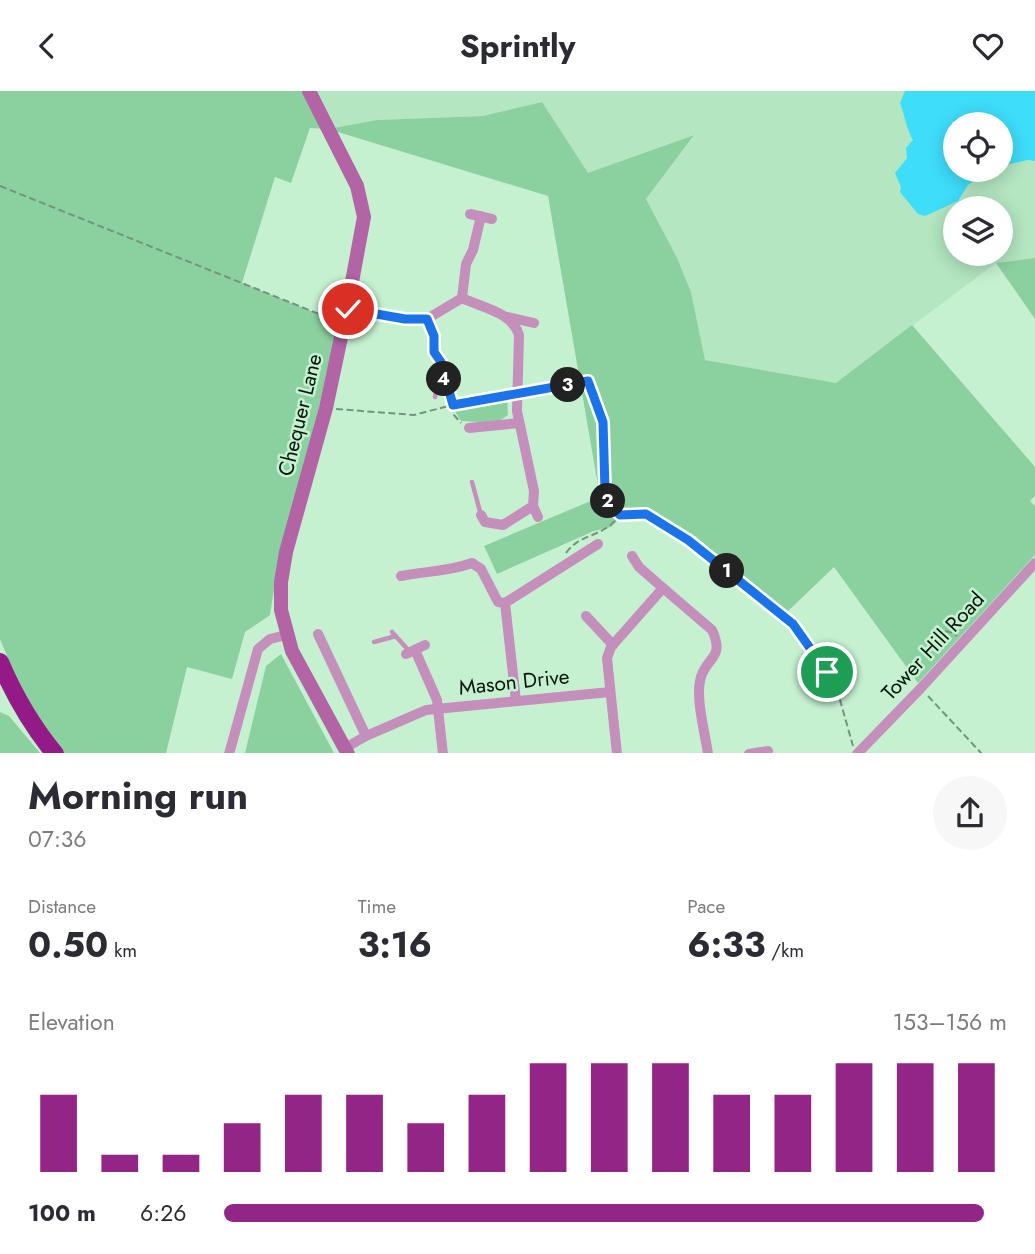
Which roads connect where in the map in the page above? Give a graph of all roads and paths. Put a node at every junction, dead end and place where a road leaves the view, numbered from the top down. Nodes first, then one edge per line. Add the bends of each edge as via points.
1 (309, 91) edge
2 (0, 187) edge
3 (470, 214) dead end
4 (463, 298) junction
5 (348, 309) junction
6 (508, 317) junction
7 (427, 319) junction
8 (534, 323) dead end
9 (344, 324) junction
10 (440, 364) junction
11 (517, 393) junction
12 (435, 397) dead end
13 (453, 405) junction
14 (326, 408) junction
15 (519, 423) junction
16 (469, 428) joint
17 (472, 482) dead end
18 (533, 506) junction
19 (481, 515) joint
20 (538, 517) dead end
21 (598, 544) dead end
22 (632, 556) dead end
23 (1035, 563) edge
24 (401, 576) dead end
25 (663, 588) junction
26 (506, 603) junction
27 (586, 616) dead end
28 (935, 628) dead end
29 (318, 634) dead end
30 (286, 635) junction
31 (374, 642) dead end
32 (963, 642) junction
33 (613, 645) junction
34 (414, 651) joint
35 (0, 662) edge
36 (921, 688) junction
37 (610, 692) junction
38 (516, 701) junction
39 (438, 709) junction
40 (366, 736) junction
41 (347, 751) edge
42 (768, 751) dead end
43 (54, 753) edge
44 (229, 753) edge
45 (443, 753) edge
46 (617, 753) edge
47 (708, 753) edge
48 (755, 753) edge
49 (856, 753) edge
50 (857, 753) edge
51 (981, 753) edge

1 - 5 street, Chequer Lane via 363,203 363,230
2 - 9 path
3 - 4 street via 486,218 466,264
4 - 6 street
4 - 7 street
5 - 7 street
5 - 9 street, Chequer Lane
6 - 8 street
6 - 11 street via 519,335
7 - 10 street
9 - 14 street, Chequer Lane
10 - 12 lane
10 - 13 path
11 - 13 path
11 - 15 street
11 - 49 path via 588,381 603,422 607,498 620,515 646,514 688,540 793,624 827,672
13 - 14 path via 414,415
13 - 16 path via 457,420
14 - 30 street, Chequer Lane via 283,567 281,610
15 - 16 street
15 - 18 street
17 - 19 lane
18 - 19 street via 503,525 485,522
18 - 20 street
21 - 26 street
22 - 25 street
23 - 32 street, Tower Hill Road
24 - 26 street via 449,571 472,563 481,569 498,603
25 - 33 street
25 - 47 street via 712,630 715,638 716,656 700,680
26 - 38 street
27 - 33 street
28 - 32 path via 953,632
29 - 40 street
30 - 41 street, Chequer Lane
30 - 44 street via 258,649
31 - 34 lane via 394,634
32 - 36 street, Tower Hill Road
33 - 37 street via 607,658
34 - 39 street
35 - 43 highway via 30,720
36 - 50 street, Tower Hill Road
36 - 51 path
37 - 38 street, Mason Drive
37 - 46 street
38 - 39 street, Mason Drive
39 - 40 street, Mason Drive via 415,713
39 - 45 street
40 - 41 street, Mason Drive
42 - 48 street

